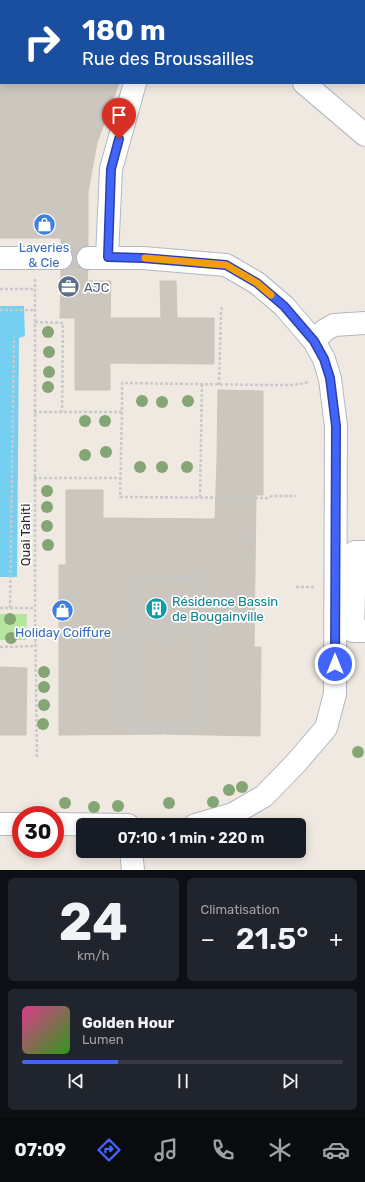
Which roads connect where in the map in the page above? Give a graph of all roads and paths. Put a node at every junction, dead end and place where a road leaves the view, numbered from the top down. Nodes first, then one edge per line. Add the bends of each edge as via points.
1 (135, 84) edge
2 (305, 84) edge
3 (365, 135) edge
4 (0, 258) edge
5 (35, 258) junction
6 (61, 258) tunnel mouth
7 (0, 289) edge
8 (34, 289) junction
9 (222, 307) dead end
10 (0, 310) edge
11 (34, 310) junction
12 (35, 322) junction
13 (365, 323) edge
14 (14, 337) dead end
15 (314, 341) junction
16 (330, 378) junction
17 (202, 384) junction
18 (219, 385) junction
19 (34, 412) junction
20 (62, 412) junction
21 (122, 412) junction
22 (34, 478) junction
23 (121, 478) junction
24 (296, 496) dead end
25 (200, 497) junction
26 (365, 552) edge
27 (0, 608) edge
28 (10, 608) junction
29 (35, 608) junction
30 (153, 630) junction
31 (198, 630) junction
32 (128, 631) junction
33 (174, 631) junction
34 (365, 631) edge
35 (35, 646) junction
36 (0, 647) edge
37 (163, 729) junction
38 (163, 734) dead end
39 (37, 759) dead end
40 (219, 818) edge
41 (0, 824) edge
42 (12, 824) edge
43 (64, 824) edge
44 (76, 824) edge
45 (132, 858) edge
46 (134, 870) edge

1 - 15 street via 111,169 98,258 226,265 257,283 284,306
2 - 3 street
4 - 5 street
5 - 6 street
5 - 8 path, Quai Tahiti
7 - 8 path
8 - 11 path, Quai Tahiti
9 - 18 path
10 - 11 path
11 - 12 path, Quai Tahiti
12 - 19 path, Quai Tahiti
12 - 20 path via 64,323
13 - 15 street via 334,325
14 - 28 path
15 - 16 street via 324,359
16 - 18 path via 293,385
16 - 40 street via 336,426 335,694 326,728 296,763 264,796 233,814
17 - 18 path
17 - 21 path via 122,383
17 - 25 path
19 - 20 path
19 - 22 path, Quai Tahiti
20 - 21 path
21 - 23 path
22 - 23 path
22 - 29 path, Quai Tahiti
23 - 25 path via 120,497
24 - 25 path
26 - 34 street via 355,552 353,631
27 - 28 path
28 - 29 path
29 - 35 path, Quai Tahiti
30 - 32 path
30 - 33 path via 163,620
30 - 33 path via 163,642
31 - 32 path via 198,577 129,579
31 - 33 path
31 - 37 path via 198,728
32 - 37 path via 127,729
35 - 36 path
35 - 39 path, Quai Tahiti
37 - 38 path
41 - 42 street
43 - 44 street
45 - 46 street

